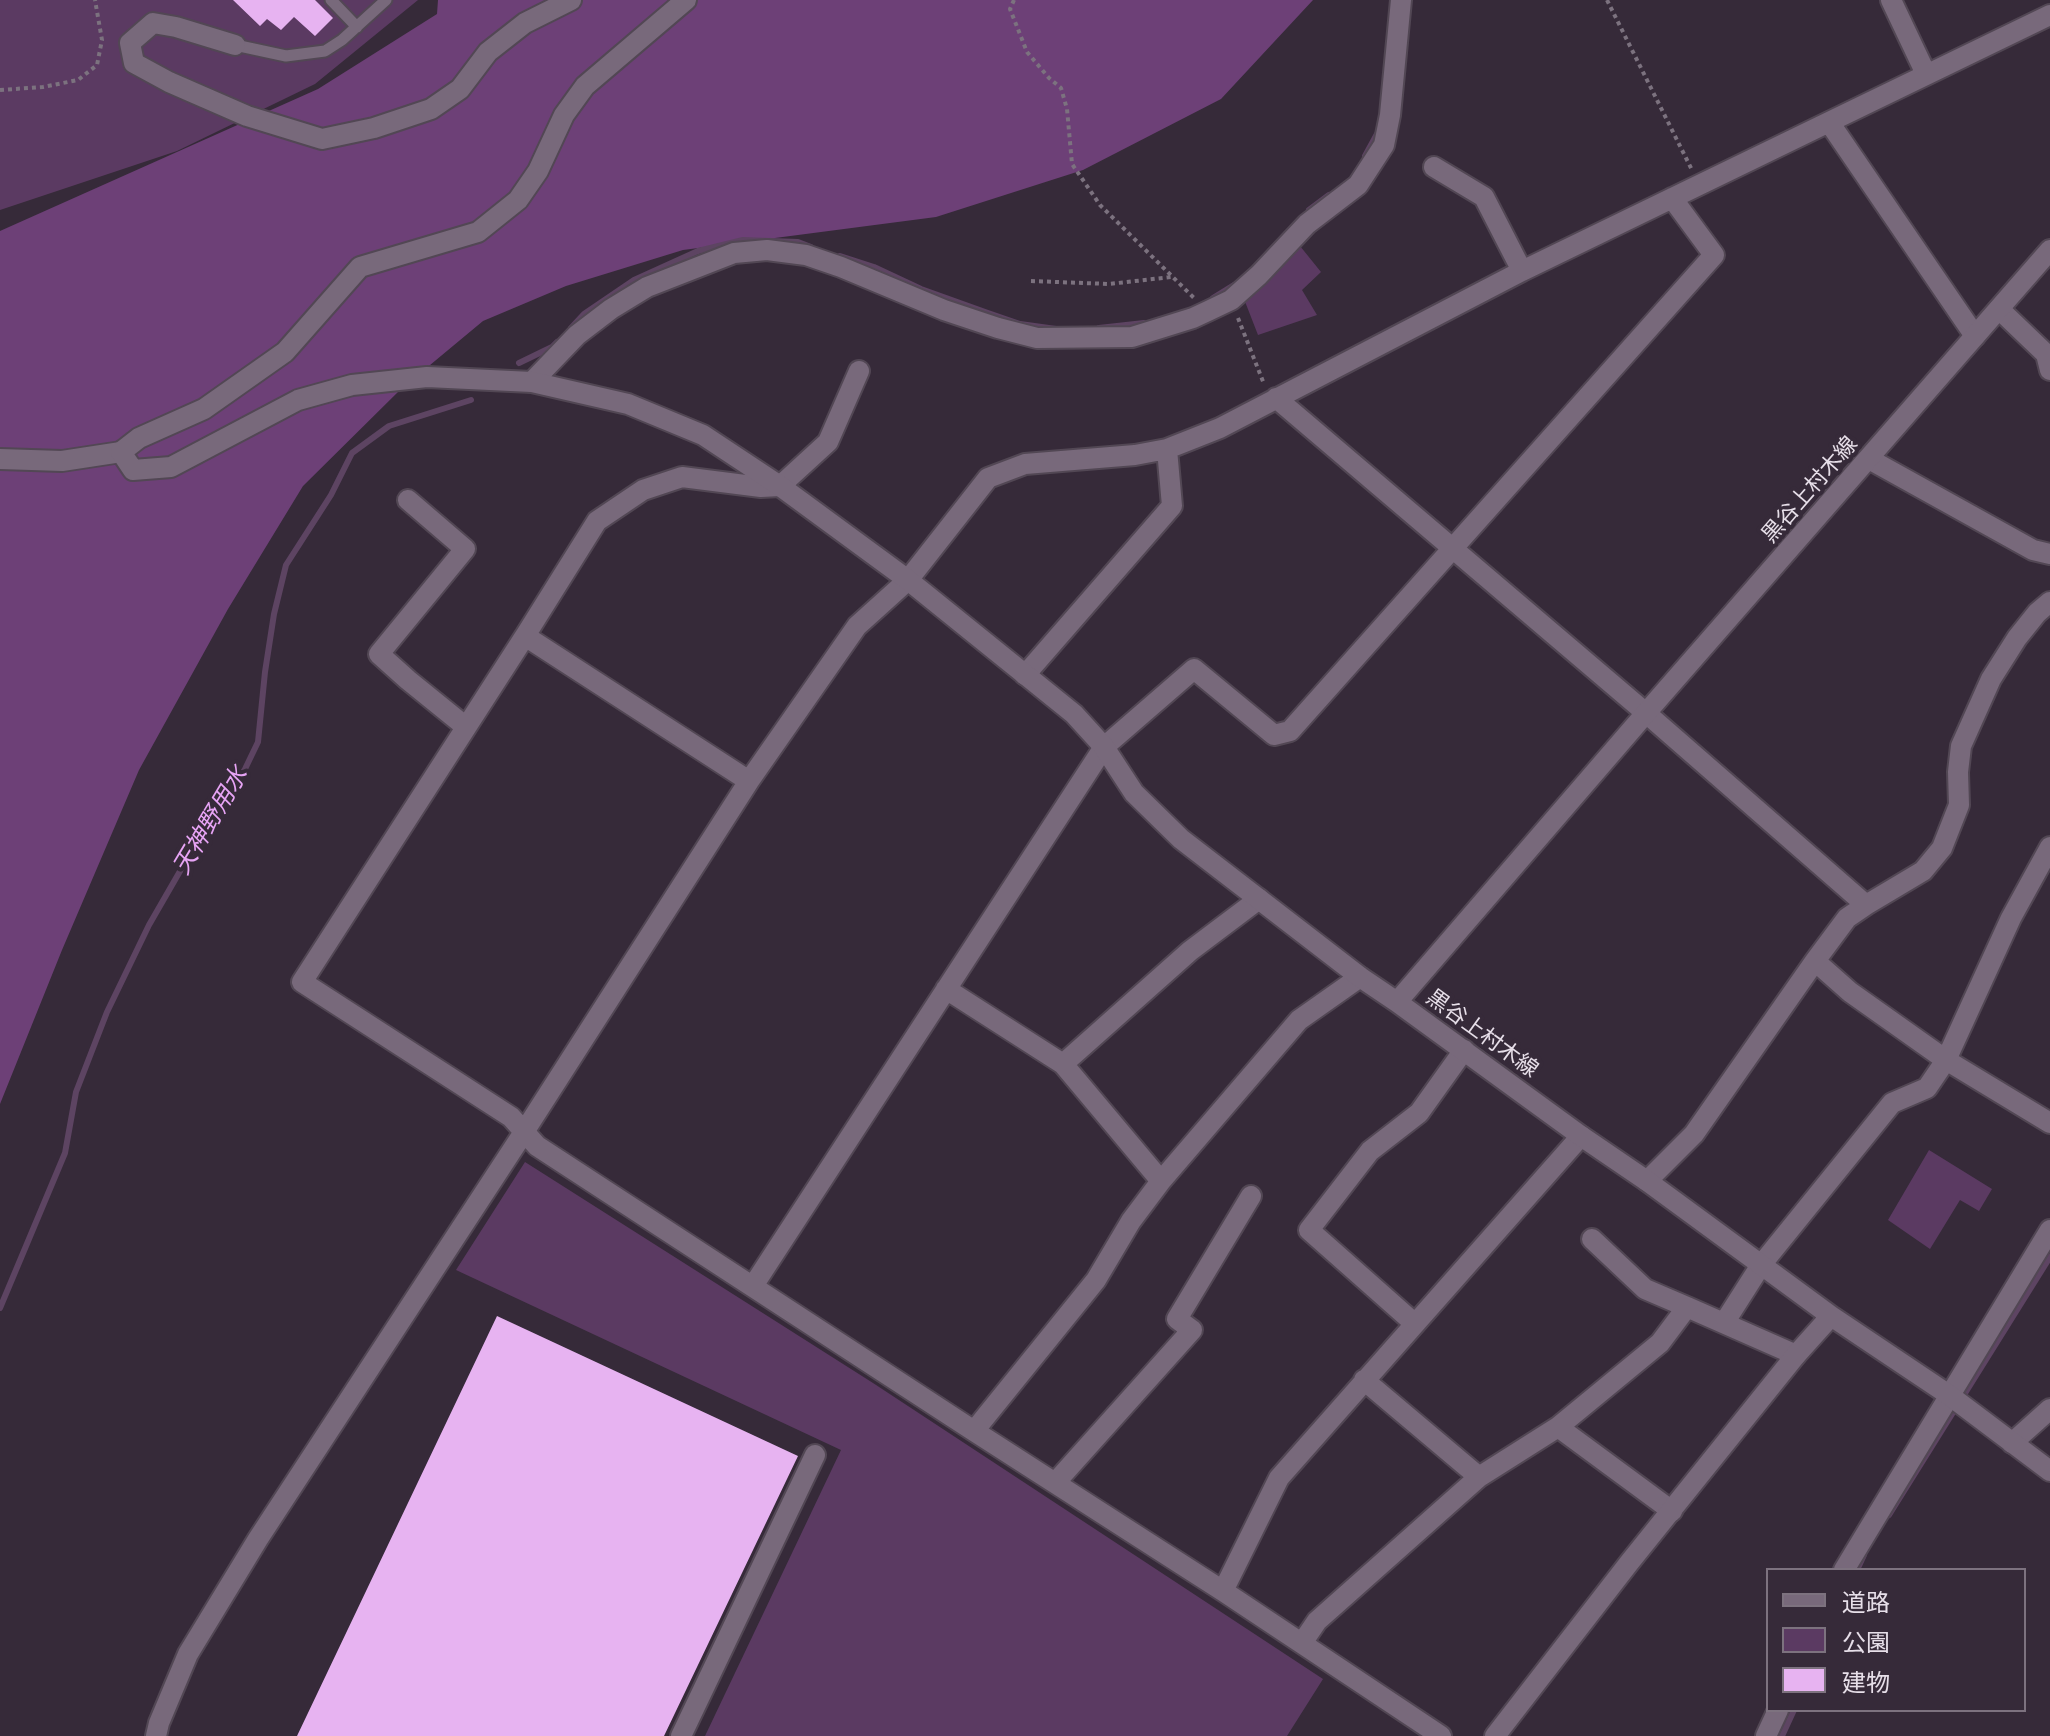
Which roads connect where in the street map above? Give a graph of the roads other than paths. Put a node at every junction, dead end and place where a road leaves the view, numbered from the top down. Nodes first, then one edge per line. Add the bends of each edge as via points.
1 (331, 0) edge
2 (386, 0) edge
3 (571, 0) edge
4 (686, 0) edge
5 (1401, 0) edge
6 (1891, 0) edge
7 (2050, 15) edge
8 (357, 27) junction
9 (235, 45) joint
10 (1926, 74) junction
11 (1829, 122) junction
12 (1434, 167) dead end
13 (1672, 198) junction
14 (2050, 250) edge
15 (1522, 271) junction
16 (1999, 309) junction
17 (1975, 336) junction
18 (2050, 370) edge
19 (859, 371) dead end
20 (532, 382) junction
21 (1276, 398) junction
22 (1167, 449) junction
23 (121, 452) junction
24 (0, 459) edge
25 (1869, 459) junction
26 (780, 486) junction
27 (408, 500) dead end
28 (1453, 550) junction
29 (2050, 554) edge
30 (908, 580) junction
31 (2050, 602) edge
32 (525, 636) junction
33 (1025, 675) junction
34 (1646, 713) junction
35 (466, 727) junction
36 (1104, 747) junction
37 (749, 781) junction
38 (2050, 847) edge
39 (1259, 899) junction
40 (1866, 905) junction
41 (1815, 961) junction
42 (1360, 977) junction
43 (946, 989) junction
44 (1397, 1002) junction
45 (1464, 1050) junction
46 (1946, 1060) junction
47 (1063, 1064) junction
48 (2050, 1123) edge
49 (524, 1132) junction
50 (1581, 1136) junction
51 (1161, 1181) junction
52 (1647, 1181) junction
53 (1251, 1196) dead end
54 (2050, 1230) edge
55 (1592, 1239) dead end
56 (1761, 1265) junction
57 (753, 1286) junction
58 (1687, 1307) junction
59 (1831, 1316) junction
60 (1414, 1323) junction
61 (1724, 1323) junction
62 (1796, 1355) junction
63 (1364, 1380) junction
64 (1949, 1395) junction
65 (2050, 1409) edge
66 (1558, 1427) junction
67 (974, 1431) junction
68 (2012, 1443) junction
69 (815, 1455) dead end
70 (2049, 1470) edge
71 (1479, 1477) junction
72 (1055, 1483) junction
73 (1672, 1511) junction
74 (1845, 1568) edge
75 (1223, 1591) junction
76 (1302, 1643) junction
77 (1777, 1712) edge
78 (156, 1736) edge
79 (681, 1736) edge
80 (1441, 1736) edge
81 (1495, 1736) edge
82 (1766, 1736) edge

1 - 8 lane
2 - 8 lane
3 - 9 street via 525,23 488,52 460,89 431,109 322,139 247,116 169,82 134,63 130,43 153,23
4 - 23 street via 585,86 518,200 478,232 360,267 285,352 204,409 139,438
5 - 20 street via 1384,145 1358,185 1307,224 1231,300 1193,318 1132,337 1037,338 944,310 806,255 734,253 647,287 611,309
6 - 10 street
7 - 10 street
8 - 9 lane via 325,51 286,56
10 - 11 street
11 - 13 street
11 - 17 street
12 - 15 street via 1484,197
13 - 15 street
13 - 28 street via 1714,255
14 - 16 street, 黒谷上村木線
15 - 21 street
16 - 17 street, 黒谷上村木線
16 - 18 street via 2046,354
17 - 25 street, 黒谷上村木線
19 - 26 street via 828,442
20 - 23 street via 427,377 352,385 298,400 171,467 133,470
20 - 26 street via 653,414 703,435
21 - 22 street
21 - 28 street
22 - 30 street via 1025,464 988,478
22 - 33 street via 1172,506
23 - 24 street via 62,461
25 - 29 street via 2033,550
25 - 34 street, 黒谷上村木線
26 - 30 street
26 - 32 street via 682,477 643,490 597,521
27 - 35 street via 465,549 379,654
28 - 34 street
28 - 36 street via 1290,731 1274,735 1194,669
30 - 33 street
30 - 37 street via 857,626
31 - 40 street via 2017,638 1991,679 1961,746 1959,805 1942,848 1923,871
32 - 35 street
32 - 37 street
33 - 36 street via 1074,714
34 - 40 street
34 - 44 street, 黒谷上村木線
35 - 49 street via 302,982 511,1117
36 - 39 street via 1134,793 1181,839
36 - 43 street
37 - 49 street
38 - 46 street
39 - 42 street
39 - 47 street via 1190,951
40 - 41 street via 1847,918
41 - 46 street
41 - 52 street via 1694,1134
42 - 44 street
42 - 51 street via 1299,1020
43 - 47 street
43 - 57 street
44 - 45 street, 黒谷上村木線
45 - 50 street, 黒谷上村木線
45 - 60 street via 1419,1113 1370,1151 1309,1230
46 - 48 street
46 - 56 street via 1927,1088 1892,1103
47 - 51 street
49 - 57 street via 537,1146
49 - 78 street via 258,1539 188,1654
50 - 52 street, 黒谷上村木線
50 - 60 street
51 - 67 street via 1096,1280
52 - 56 street, 黒谷上村木線
53 - 72 street via 1177,1319 1192,1330
54 - 64 street
55 - 58 street via 1645,1289
56 - 59 street, 黒谷上村木線
56 - 61 street
57 - 67 street
58 - 61 street
58 - 66 street via 1660,1343
59 - 62 street
59 - 64 street, 黒谷上村木線
60 - 63 street
61 - 62 street
62 - 73 street
63 - 71 street
63 - 75 street via 1279,1478
64 - 68 street, 黒谷上村木線
64 - 74 street
65 - 68 street
66 - 71 street
66 - 73 street
67 - 72 street
68 - 70 street, 黒谷上村木線
69 - 79 street
71 - 76 street via 1317,1621
72 - 75 street
73 - 81 street
75 - 76 street
76 - 80 street
77 - 82 street

